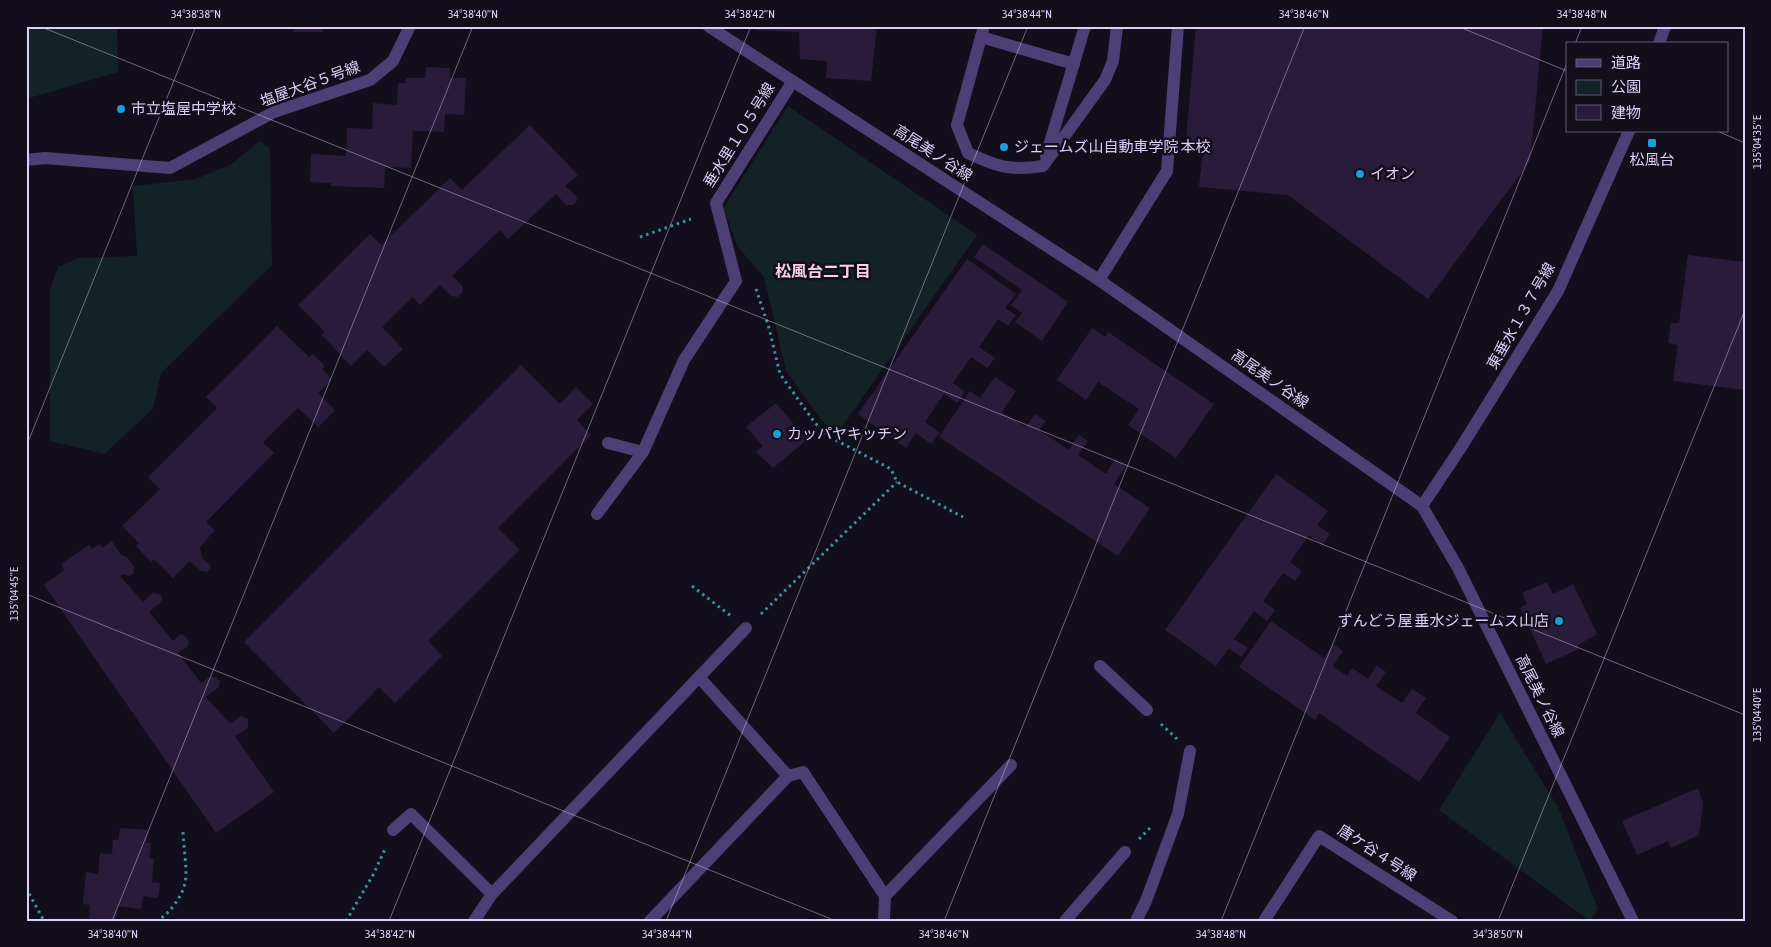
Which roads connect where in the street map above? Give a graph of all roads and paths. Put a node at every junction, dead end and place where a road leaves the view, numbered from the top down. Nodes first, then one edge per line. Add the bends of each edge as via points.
1 (410, 26) edge
2 (708, 26) edge
3 (1085, 26) edge
4 (1117, 26) edge
5 (1178, 26) edge
6 (1665, 26) edge
7 (982, 32) edge
8 (1660, 42) edge
9 (1074, 64) junction
10 (793, 81) junction
11 (1629, 132) edge
12 (26, 160) edge
13 (1043, 166) junction
14 (691, 219) dead end
15 (640, 237) dead end
16 (1099, 280) junction
17 (755, 286) dead end
18 (608, 444) dead end
19 (643, 452) junction
20 (897, 482) junction
21 (1422, 506) junction
22 (597, 514) dead end
23 (963, 517) dead end
24 (692, 586) dead end
25 (746, 628) junction
26 (1100, 666) dead end
27 (699, 677) junction
28 (1147, 710) joint
29 (1190, 751) joint
30 (1011, 765) dead end
31 (788, 776) junction
32 (394, 830) joint
33 (182, 831) dead end
34 (1126, 852) dead end
35 (26, 888) edge
36 (492, 894) junction
37 (885, 896) junction
38 (44, 921) edge
39 (156, 921) edge
40 (346, 921) edge
41 (474, 921) edge
42 (650, 921) edge
43 (884, 921) edge
44 (1064, 921) edge
45 (1136, 921) edge
46 (1264, 921) edge
47 (1452, 921) edge
48 (1633, 921) edge

1 - 12 street, 塩屋大谷５号線 via 393,61 370,80 274,112 170,168 45,158
2 - 10 street, 高尾美ノ谷線
3 - 9 street
4 - 13 street via 1113,60 1105,80
5 - 16 street via 1167,171
6 - 8 street
7 - 9 street
7 - 13 street via 957,125 968,153 994,165 1021,169
9 - 13 street
10 - 16 street, 高尾美ノ谷線
10 - 19 street, 垂水里１０５号線 via 716,203 736,281 684,360
11 - 21 street, 東垂水１３７号線 via 1558,291
14 - 15 path
16 - 21 street, 高尾美ノ谷線
17 - 20 path via 780,374 815,423 830,437 891,469
18 - 19 street
19 - 22 street, 垂水里１０５号線
20 - 23 path
20 - 25 path
21 - 48 street, 高尾美ノ谷線 via 1458,568
24 - 25 path
25 - 27 street
26 - 28 street
27 - 31 street
27 - 36 street
28 - 29 path
29 - 45 street via 1178,814
30 - 37 street
31 - 37 street via 803,772
31 - 42 street
32 - 36 street via 411,814
32 - 40 path
33 - 39 path via 186,883 177,901
34 - 44 street
35 - 38 path
36 - 41 street
37 - 43 street
46 - 47 street, 唐ケ谷４号線 via 1319,836

